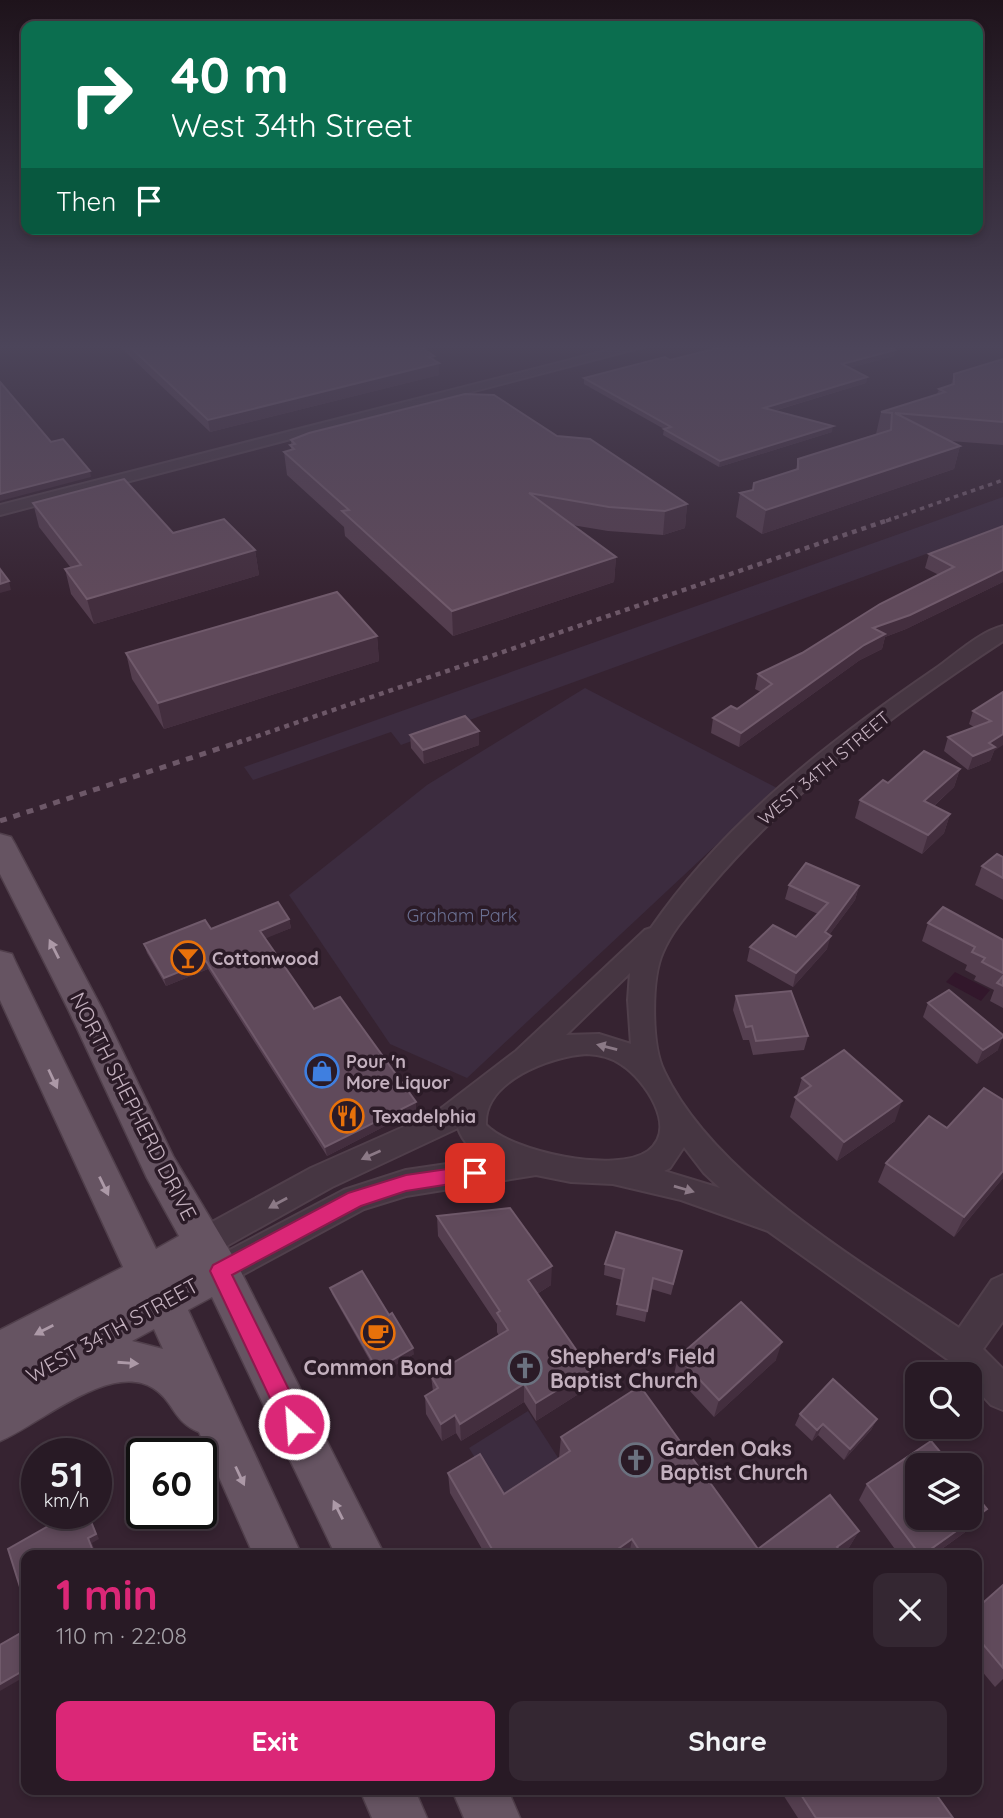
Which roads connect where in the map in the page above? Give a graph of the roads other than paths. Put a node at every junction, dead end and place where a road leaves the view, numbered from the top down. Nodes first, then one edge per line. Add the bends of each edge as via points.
1 (316, 429) edge
2 (0, 510) edge
3 (1003, 632) edge
4 (0, 844) edge
5 (665, 926) junction
6 (0, 963) edge
7 (524, 1058) junction
8 (649, 1069) junction
9 (480, 1097) junction
10 (672, 1108) junction
11 (538, 1163) junction
12 (617, 1174) junction
13 (781, 1223) junction
14 (212, 1257) junction
15 (154, 1287) junction
16 (1003, 1290) edge
17 (962, 1350) junction
18 (0, 1352) edge
19 (0, 1391) edge
20 (1003, 1394) edge
21 (0, 1419) edge
22 (223, 1439) junction
23 (275, 1550) edge
24 (357, 1550) edge
25 (389, 1795) edge
26 (482, 1795) edge
27 (400, 1818) edge
28 (493, 1818) edge

1 - 2 street
3 - 5 street, WEST 34TH STREET via 899,704 771,810 704,877
14 -> 4 main road, NORTH SHEPHERD DRIVE via 160,1167
5 - 7 street, WEST 34TH STREET
5 - 8 street, WEST 34TH STREET via 641,980 640,1010
6 -> 15 main road
8 -> 7 street via 601,1044 576,1044
7 - 9 street
8 - 10 street
9 - 11 street via 470,1116 480,1142
9 -> 14 street, WEST 34TH STREET via 443,1122 337,1170
10 - 12 street via 672,1144 660,1160 644,1169
10 - 13 street via 714,1164
11 - 12 street
11 - 14 street, WEST 34TH STREET via 406,1183
12 -> 13 street via 682,1187
13 - 17 street
14 - 15 main road, WEST 34TH STREET
24 -> 14 main road, NORTH SHEPHERD DRIVE
15 -> 18 main road, WEST 34TH STREET via 83,1311
15 - 19 main road, WEST 34TH STREET
15 - 22 main road
16 - 17 street
17 - 20 street
21 -> 22 main road via 96,1366 133,1363 169,1374
22 -> 23 main road
25 - 27 main road
26 - 28 main road

